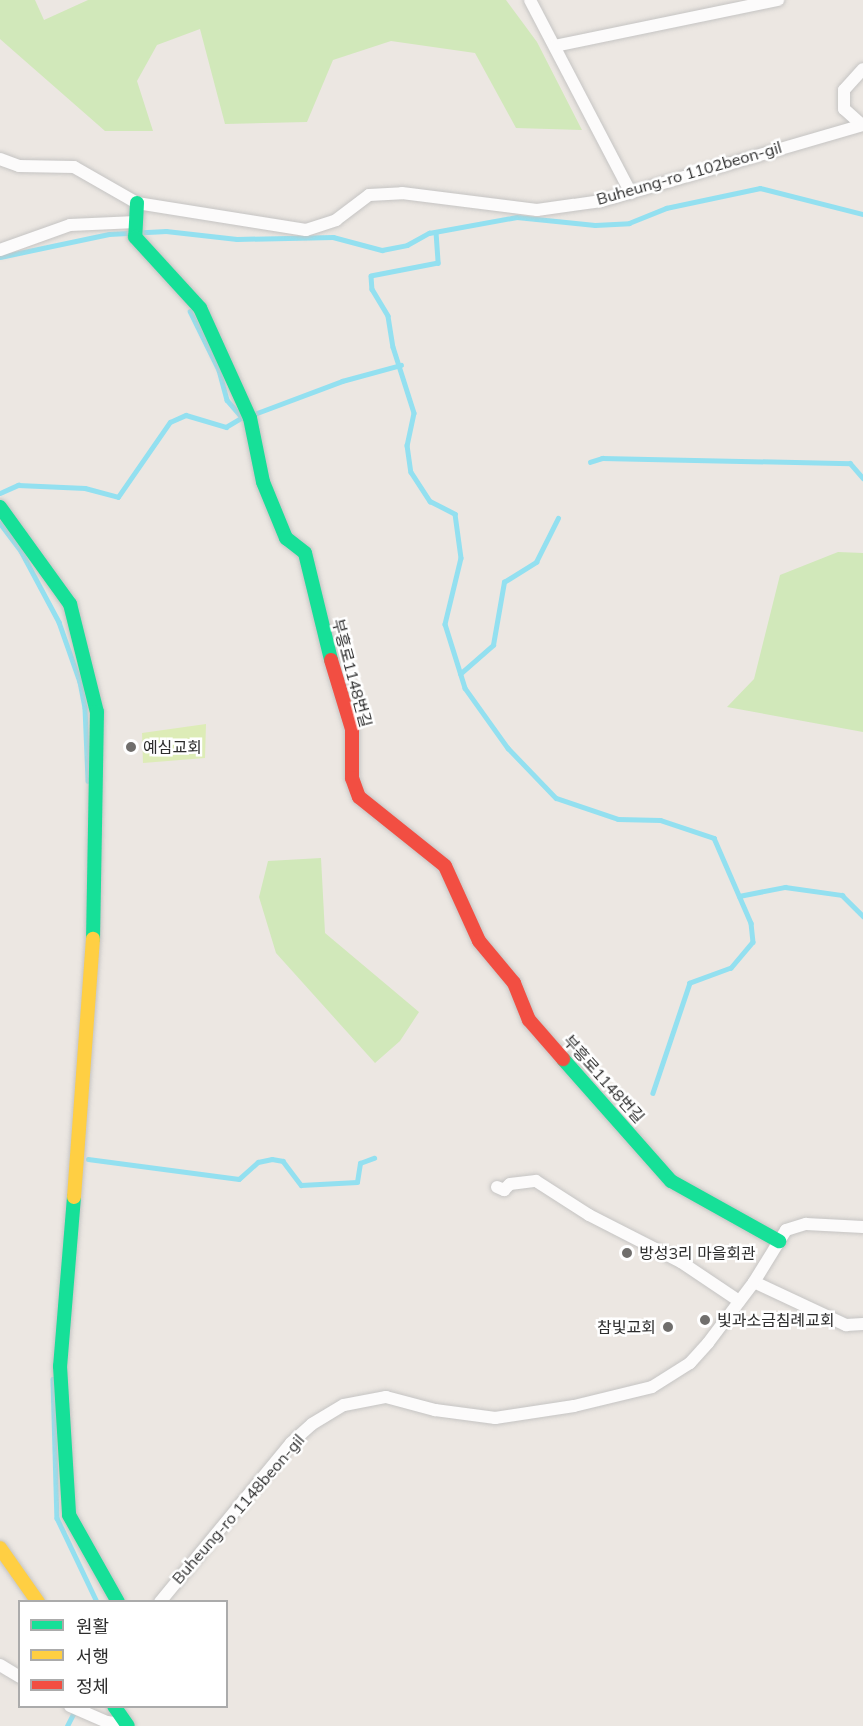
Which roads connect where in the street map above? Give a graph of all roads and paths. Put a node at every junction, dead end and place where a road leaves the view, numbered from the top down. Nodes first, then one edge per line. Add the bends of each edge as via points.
1 (530, 0) edge
2 (778, 0) edge
3 (555, 46) junction
4 (863, 69) edge
5 (862, 125) edge
6 (0, 159) edge
7 (631, 193) junction
8 (137, 203) junction
9 (136, 222) junction
10 (0, 250) edge
11 (0, 507) edge
12 (497, 1187) dead end
13 (863, 1227) edge
14 (778, 1241) junction
15 (754, 1282) junction
16 (739, 1301) junction
17 (863, 1324) edge
18 (0, 1548) edge
19 (37, 1600) edge
20 (117, 1600) edge
21 (162, 1600) edge
22 (0, 1665) edge
23 (18, 1676) edge
24 (115, 1708) edge
25 (75, 1709) edge
26 (95, 1712) edge
27 (128, 1726) edge

1 - 3 street
2 - 3 street
3 - 7 street
4 - 5 street, Buheung-ro 1102beon-gil via 844,90 844,108
5 - 7 street, Buheung-ro 1102beon-gil
6 - 8 street, Buheung-ro 1102beon-gil via 19,166 75,167
7 - 8 street, Buheung-ro 1102beon-gil via 537,210 402,194 369,195 336,220 306,230
8 - 9 street
9 - 10 street via 70,225
9 - 14 street, 부흥로1148번길 via 135,237 200,308 250,418 263,482 286,538 305,553 321,626 352,729 352,778 359,797 445,866 479,941 514,983 529,1020 671,1181
11 - 20 street via 70,604 97,712 92,980 60,1366 69,1515
12 - 16 street via 504,1191 510,1184 536,1181 589,1215 681,1262
13 - 14 street, Buheung-ro 1148beon-gil via 806,1224 786,1230
14 - 15 street, Buheung-ro 1148beon-gil
15 - 16 street, Buheung-ro 1148beon-gil
15 - 17 street via 846,1325
16 - 21 street, Buheung-ro 1148beon-gil via 690,1363 652,1387 632,1393 495,1418 435,1410 386,1397 344,1405 312,1424 291,1443
18 - 19 street
22 - 23 street
24 - 27 street
25 - 26 street
26 - 27 street

